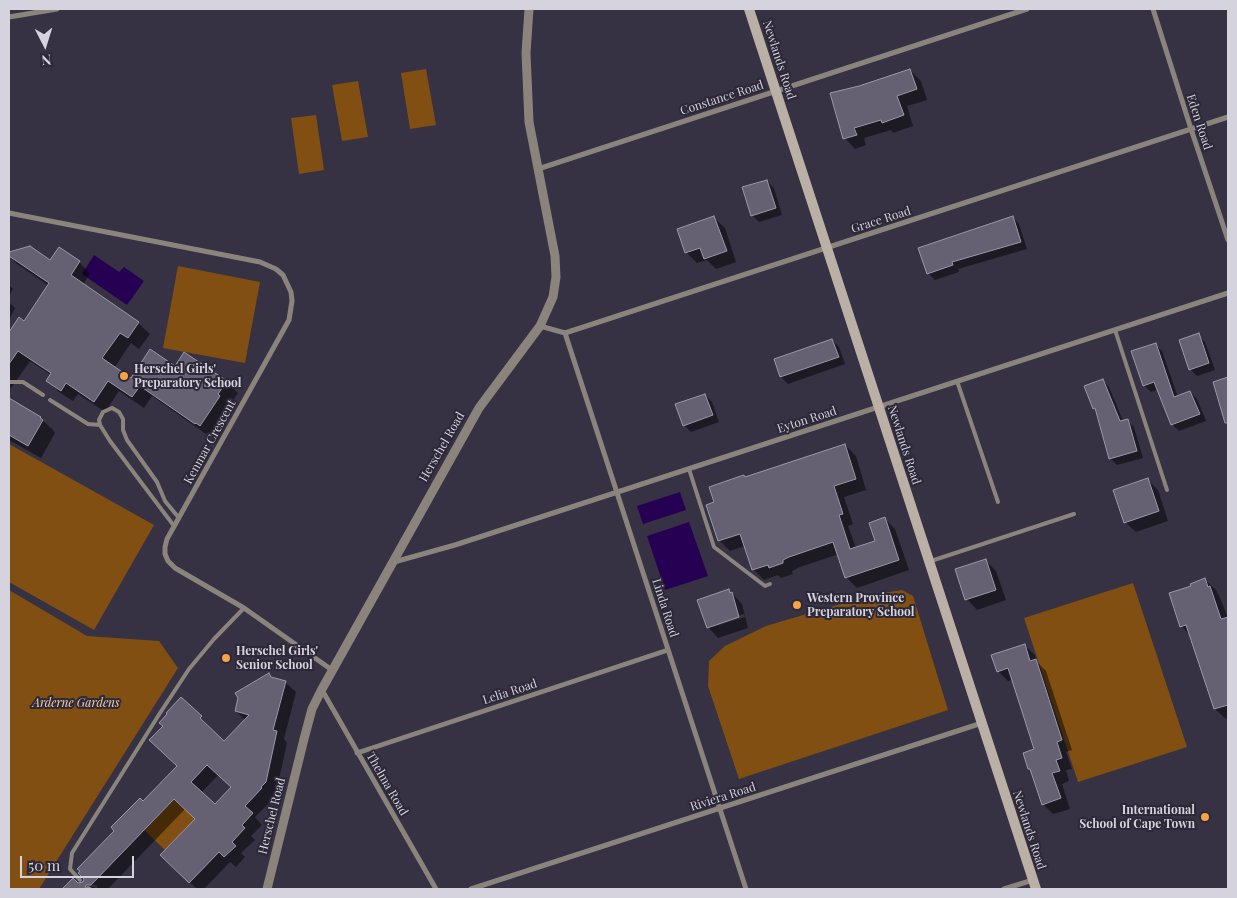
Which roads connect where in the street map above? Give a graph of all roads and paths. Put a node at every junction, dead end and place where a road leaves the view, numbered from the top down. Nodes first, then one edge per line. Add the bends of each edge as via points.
1 (57, 9) edge
2 (529, 9) edge
3 (749, 9) edge
4 (1027, 9) edge
5 (1153, 9) edge
6 (9, 18) edge
7 (776, 91) junction
8 (1228, 117) edge
9 (1190, 129) junction
10 (538, 169) junction
11 (9, 213) edge
12 (1228, 240) edge
13 (828, 248) junction
14 (1228, 293) edge
15 (540, 326) junction
16 (1115, 330) junction
17 (565, 333) junction
18 (957, 381) junction
19 (9, 382) edge
20 (43, 395) dead end
21 (50, 400) dead end
22 (879, 407) junction
23 (100, 425) junction
24 (689, 468) junction
25 (1167, 490) dead end
26 (616, 493) junction
27 (998, 502) dead end
28 (1074, 514) dead end
29 (179, 518) junction
30 (174, 526) junction
31 (929, 562) junction
32 (392, 563) junction
33 (770, 584) dead end
34 (244, 608) junction
35 (668, 650) junction
36 (332, 670) junction
37 (322, 689) junction
38 (982, 723) junction
39 (358, 754) junction
40 (720, 808) junction
41 (80, 880) dead end
42 (1034, 885) edge
43 (267, 889) edge
44 (436, 889) edge
45 (472, 889) edge
46 (746, 889) edge
47 (1004, 889) edge

1 - 6 street
2 - 10 street, Herschel Road via 527,88 529,122
3 - 7 main road, Newlands Road
4 - 7 street, Constance Road
5 - 9 street, Eden Road
7 - 10 street, Constance Road
7 - 13 main road, Newlands Road
8 - 9 street, Grace Road
9 - 12 street, Eden Road
9 - 13 street, Grace Road
10 - 15 street, Herschel Road via 556,266 553,297
11 - 29 street, Kenmar Crescent via 260,262 276,270 288,283 292,301 289,320
13 - 17 street, Grace Road
13 - 22 main road, Newlands Road
14 - 16 street, Eyton Road
15 - 17 street
15 - 32 street, Herschel Road via 479,408
16 - 18 street, Eyton Road
16 - 25 lane
17 - 26 street, Linda Road
18 - 22 street, Eyton Road
18 - 27 lane
19 - 20 lane via 22,382
21 - 23 lane via 88,424
22 - 24 street, Eyton Road
22 - 31 main road, Newlands Road
23 - 29 lane via 103,412 112,408 120,412 127,440
23 - 30 lane
24 - 26 street, Eyton Road
24 - 33 lane via 714,547 765,586
26 - 32 street, Eyton Road
26 - 35 street, Linda Road
28 - 31 lane
29 - 30 street, Kenmar Crescent
30 - 34 street, Kenmar Crescent via 165,547 168,561
31 - 38 main road, Newlands Road
32 - 36 street, Herschel Road
34 - 36 street, Kenmar Crescent
34 - 41 lane via 189,669 72,853 70,869
35 - 39 street, Lelia Road
35 - 40 street, Linda Road
36 - 37 street, Herschel Road
37 - 39 street, Thelma Road
37 - 43 street, Herschel Road via 312,709
38 - 40 street, Riviera Road
38 - 42 main road, Newlands Road
39 - 44 street, Thelma Road
40 - 45 street, Riviera Road
40 - 46 street, Linda Road
42 - 47 street

